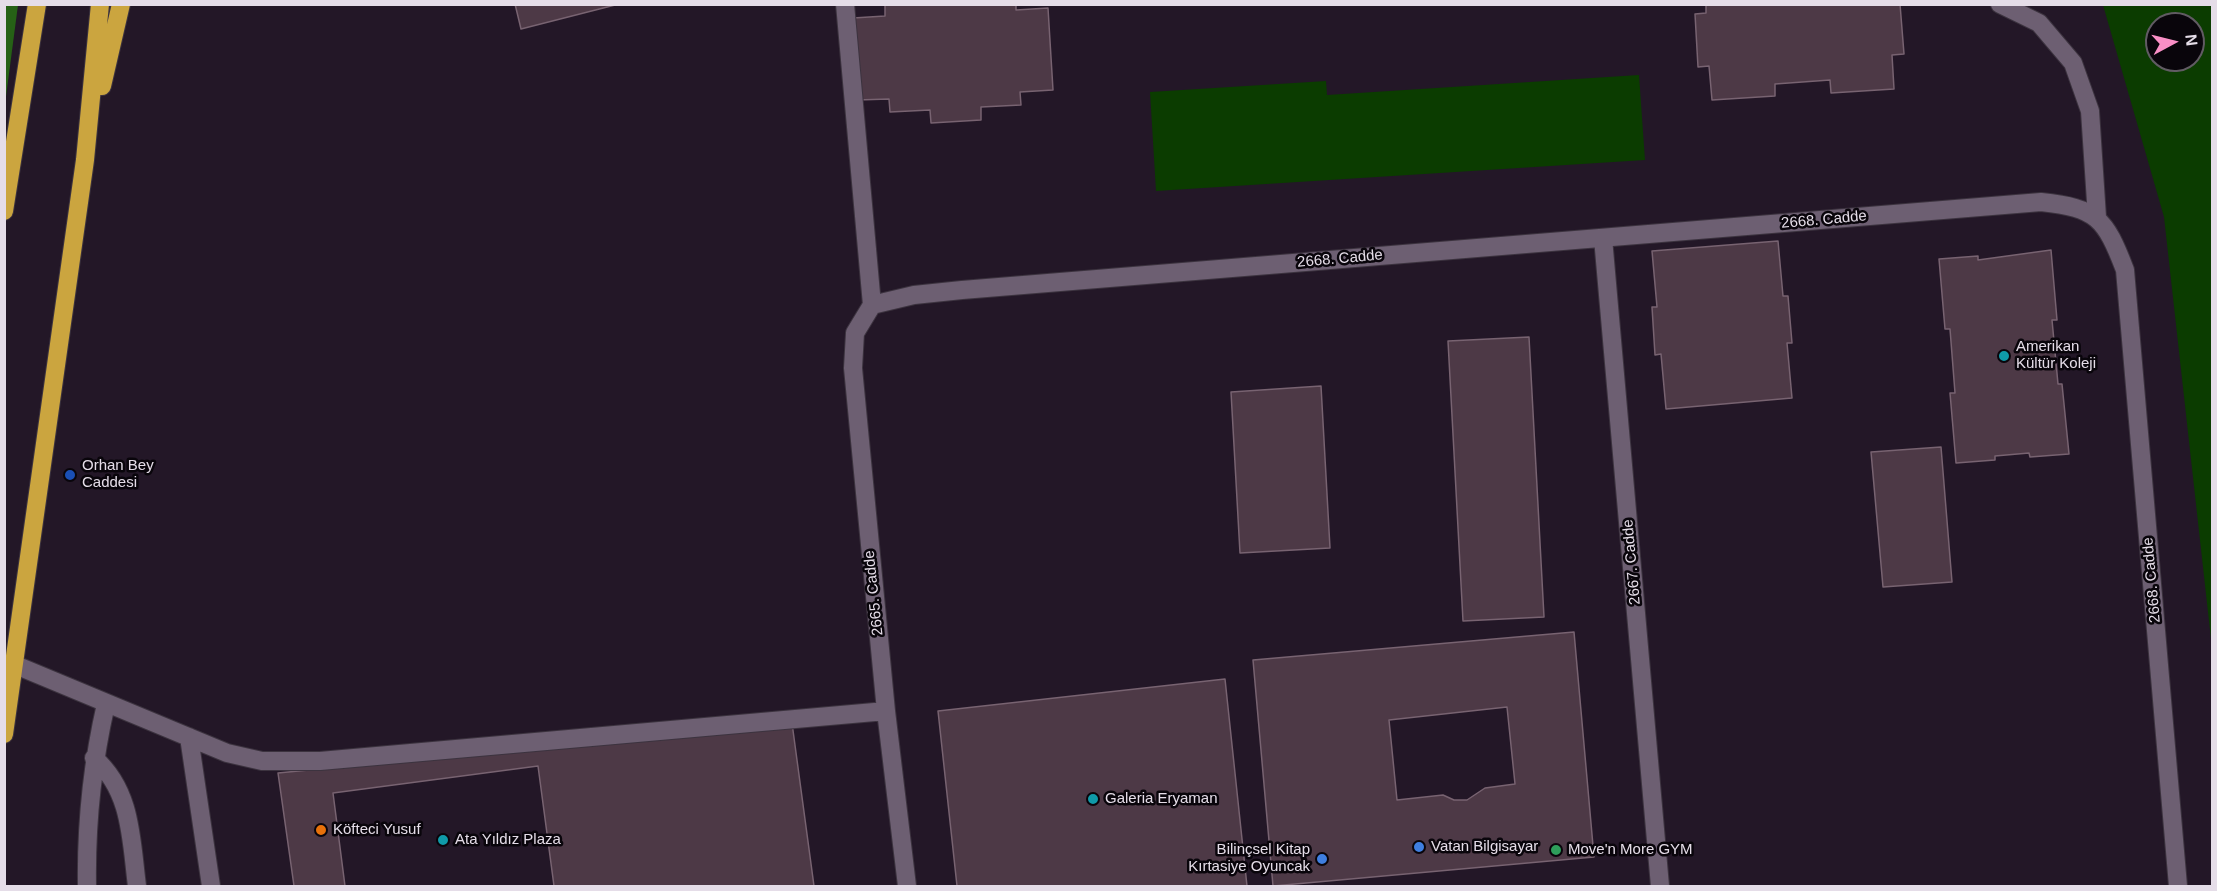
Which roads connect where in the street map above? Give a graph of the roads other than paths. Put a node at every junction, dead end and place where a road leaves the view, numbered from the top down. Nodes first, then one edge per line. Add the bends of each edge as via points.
1 (37, 4) edge
2 (100, 4) edge
3 (121, 4) edge
4 (845, 4) edge
5 (2000, 4) edge
6 (85, 160) junction
7 (4, 211) edge
8 (2097, 217) junction
9 (1603, 238) junction
10 (873, 305) junction
11 (13, 664) junction
12 (106, 704) junction
13 (886, 711) junction
14 (4, 734) edge
15 (189, 737) junction
16 (94, 758) junction
17 (87, 886) edge
18 (137, 886) edge
19 (211, 886) edge
20 (907, 886) edge
21 (1660, 886) edge
22 (2178, 886) edge

1 - 7 highway
2 - 6 highway
3 - 6 highway
4 - 10 street
5 - 8 street via 2039,23 2073,63 2090,111
6 - 11 highway
8 - 9 street, 2668. Cadde via 2073,206 2041,202
8 - 22 street, 2668. Cadde via 2111,235 2125,270
9 - 10 street, 2668. Cadde via 962,290 914,295
9 - 21 street, 2667. Cadde
10 - 13 street, 2665. Cadde via 855,333 852,368
11 - 12 street
11 - 14 highway
12 - 15 street
12 - 16 street
13 - 15 street via 320,761 262,761 227,753
13 - 20 street, 2665. Cadde
15 - 19 street
16 - 17 street via 86,839
16 - 18 street via 113,777 125,804

